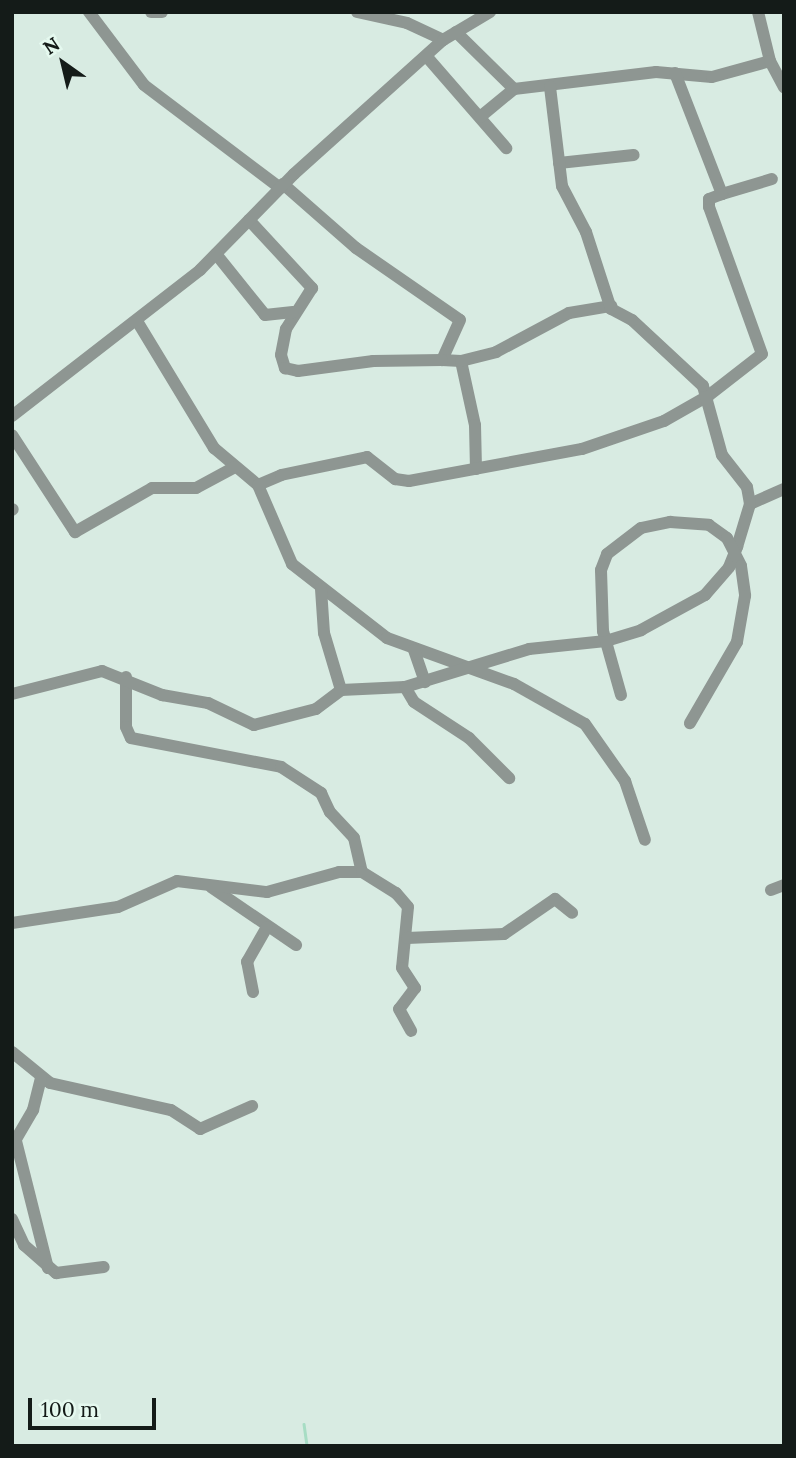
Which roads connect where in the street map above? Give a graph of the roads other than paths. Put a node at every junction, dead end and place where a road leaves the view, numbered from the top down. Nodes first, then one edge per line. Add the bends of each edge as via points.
1 (89, 12) edge
2 (151, 12) edge
3 (162, 12) edge
4 (357, 12) edge
5 (490, 12) edge
6 (758, 12) edge
7 (456, 32) junction
8 (443, 40) junction
9 (427, 57) junction
10 (770, 61) junction
11 (675, 73) junction
12 (550, 87) junction
13 (784, 88) edge
14 (514, 89) junction
15 (480, 117) junction
16 (506, 148) dead end
17 (634, 155) dead end
18 (559, 163) junction
19 (772, 179) dead end
20 (282, 186) junction
21 (722, 194) junction
22 (249, 220) junction
23 (216, 254) junction
24 (611, 306) junction
25 (293, 312) junction
26 (137, 321) junction
27 (442, 360) junction
28 (461, 361) junction
29 (708, 396) junction
30 (12, 416) edge
31 (12, 436) edge
32 (235, 467) junction
33 (476, 469) junction
34 (258, 485) junction
35 (784, 489) edge
36 (750, 504) junction
37 (734, 553) junction
38 (321, 589) junction
39 (606, 641) junction
40 (414, 650) junction
41 (466, 668) junction
42 (126, 677) junction
43 (425, 682) junction
44 (405, 687) junction
45 (341, 690) junction
46 (12, 694) edge
47 (621, 695) dead end
48 (690, 723) dead end
49 (509, 778) dead end
50 (645, 840) dead end
51 (362, 872) junction
52 (784, 885) edge
53 (211, 887) junction
54 (771, 890) dead end
55 (572, 913) dead end
56 (12, 923) edge
57 (267, 927) junction
58 (407, 938) junction
59 (296, 945) dead end
60 (253, 992) dead end
61 (411, 1031) dead end
62 (12, 1052) edge
63 (41, 1077) junction
64 (252, 1106) dead end
65 (14, 1143) edge
66 (12, 1219) edge
67 (104, 1267) dead end
68 (48, 1268) junction

1 - 20 street via 144,85
2 - 3 street
4 - 8 street via 407,23
5 - 7 street
6 - 10 street
7 - 8 street
7 - 14 street
8 - 9 street
9 - 15 street
9 - 20 street
10 - 11 street via 712,77
10 - 13 street
11 - 12 street via 639,73
11 - 21 street
12 - 14 street
12 - 18 street
14 - 15 street
15 - 16 street
17 - 18 street
18 - 24 street via 562,186 586,232
19 - 21 street
20 - 22 street
20 - 27 street via 356,248 460,320
21 - 29 street via 708,200 709,207 762,354
22 - 23 street
22 - 25 street via 311,284 310,295
23 - 25 street via 265,315
23 - 26 street
24 - 28 street via 569,313 496,352
24 - 29 street via 688,368
25 - 27 street via 281,355 290,370
26 - 30 street
26 - 32 street via 214,448
27 - 28 street
28 - 33 street via 475,425
29 - 33 street via 664,421 582,449
29 - 36 street via 722,455 744,479
31 - 32 street via 75,532 152,488 196,488
32 - 34 street
33 - 34 street via 404,482 367,457 281,475
34 - 38 street via 289,559
35 - 36 street
36 - 37 street
37 - 39 street via 719,582 689,607
37 - 39 street via 727,538 709,526 690,522 656,524 627,534 607,554 601,570
37 - 48 street via 745,596 742,625
38 - 40 street via 387,638
38 - 45 street via 324,633
39 - 41 street via 528,649
39 - 47 street
40 - 41 street
40 - 43 street
41 - 43 street
41 - 50 street via 514,684 585,724 625,781
42 - 45 street via 162,695 208,703 254,725 316,709
42 - 46 street via 102,671
42 - 51 street via 126,727 131,737 281,767 321,793 330,812 354,838
43 - 44 street
44 - 45 street
44 - 49 street via 414,702 470,738
51 - 53 street via 339,872 267,892
51 - 58 street via 403,900 411,917
52 - 54 street
53 - 56 street via 177,881 118,907
53 - 57 street
55 - 58 street via 555,899 504,934
57 - 59 street
57 - 60 street via 247,962
58 - 61 street via 402,968 415,988 399,1009
62 - 63 street
63 - 64 street via 67,1089 171,1111 200,1129
63 - 65 street via 33,1110
65 - 68 street
66 - 68 street via 24,1245
67 - 68 street via 68,1276

